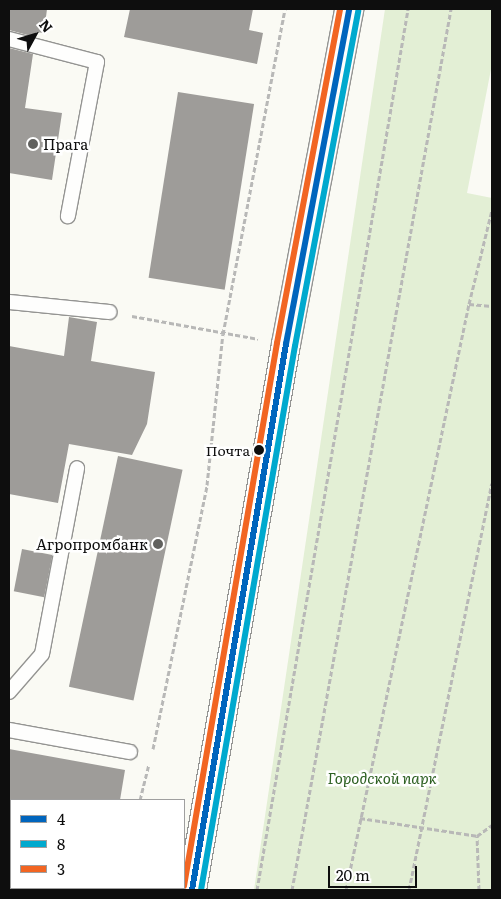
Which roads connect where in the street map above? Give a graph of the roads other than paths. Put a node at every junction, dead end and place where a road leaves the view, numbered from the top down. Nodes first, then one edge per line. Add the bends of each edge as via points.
1 (349, 9) edge
2 (9, 39) edge
3 (68, 216) dead end
4 (9, 302) edge
5 (110, 312) road end
6 (77, 468) dead end
7 (9, 692) edge
8 (9, 730) edge
9 (130, 752) dead end
10 (192, 890) edge

1 - 10 street via 286,344
2 - 3 lane via 98,62
4 - 5 lane
6 - 7 lane via 42,654
8 - 9 lane

